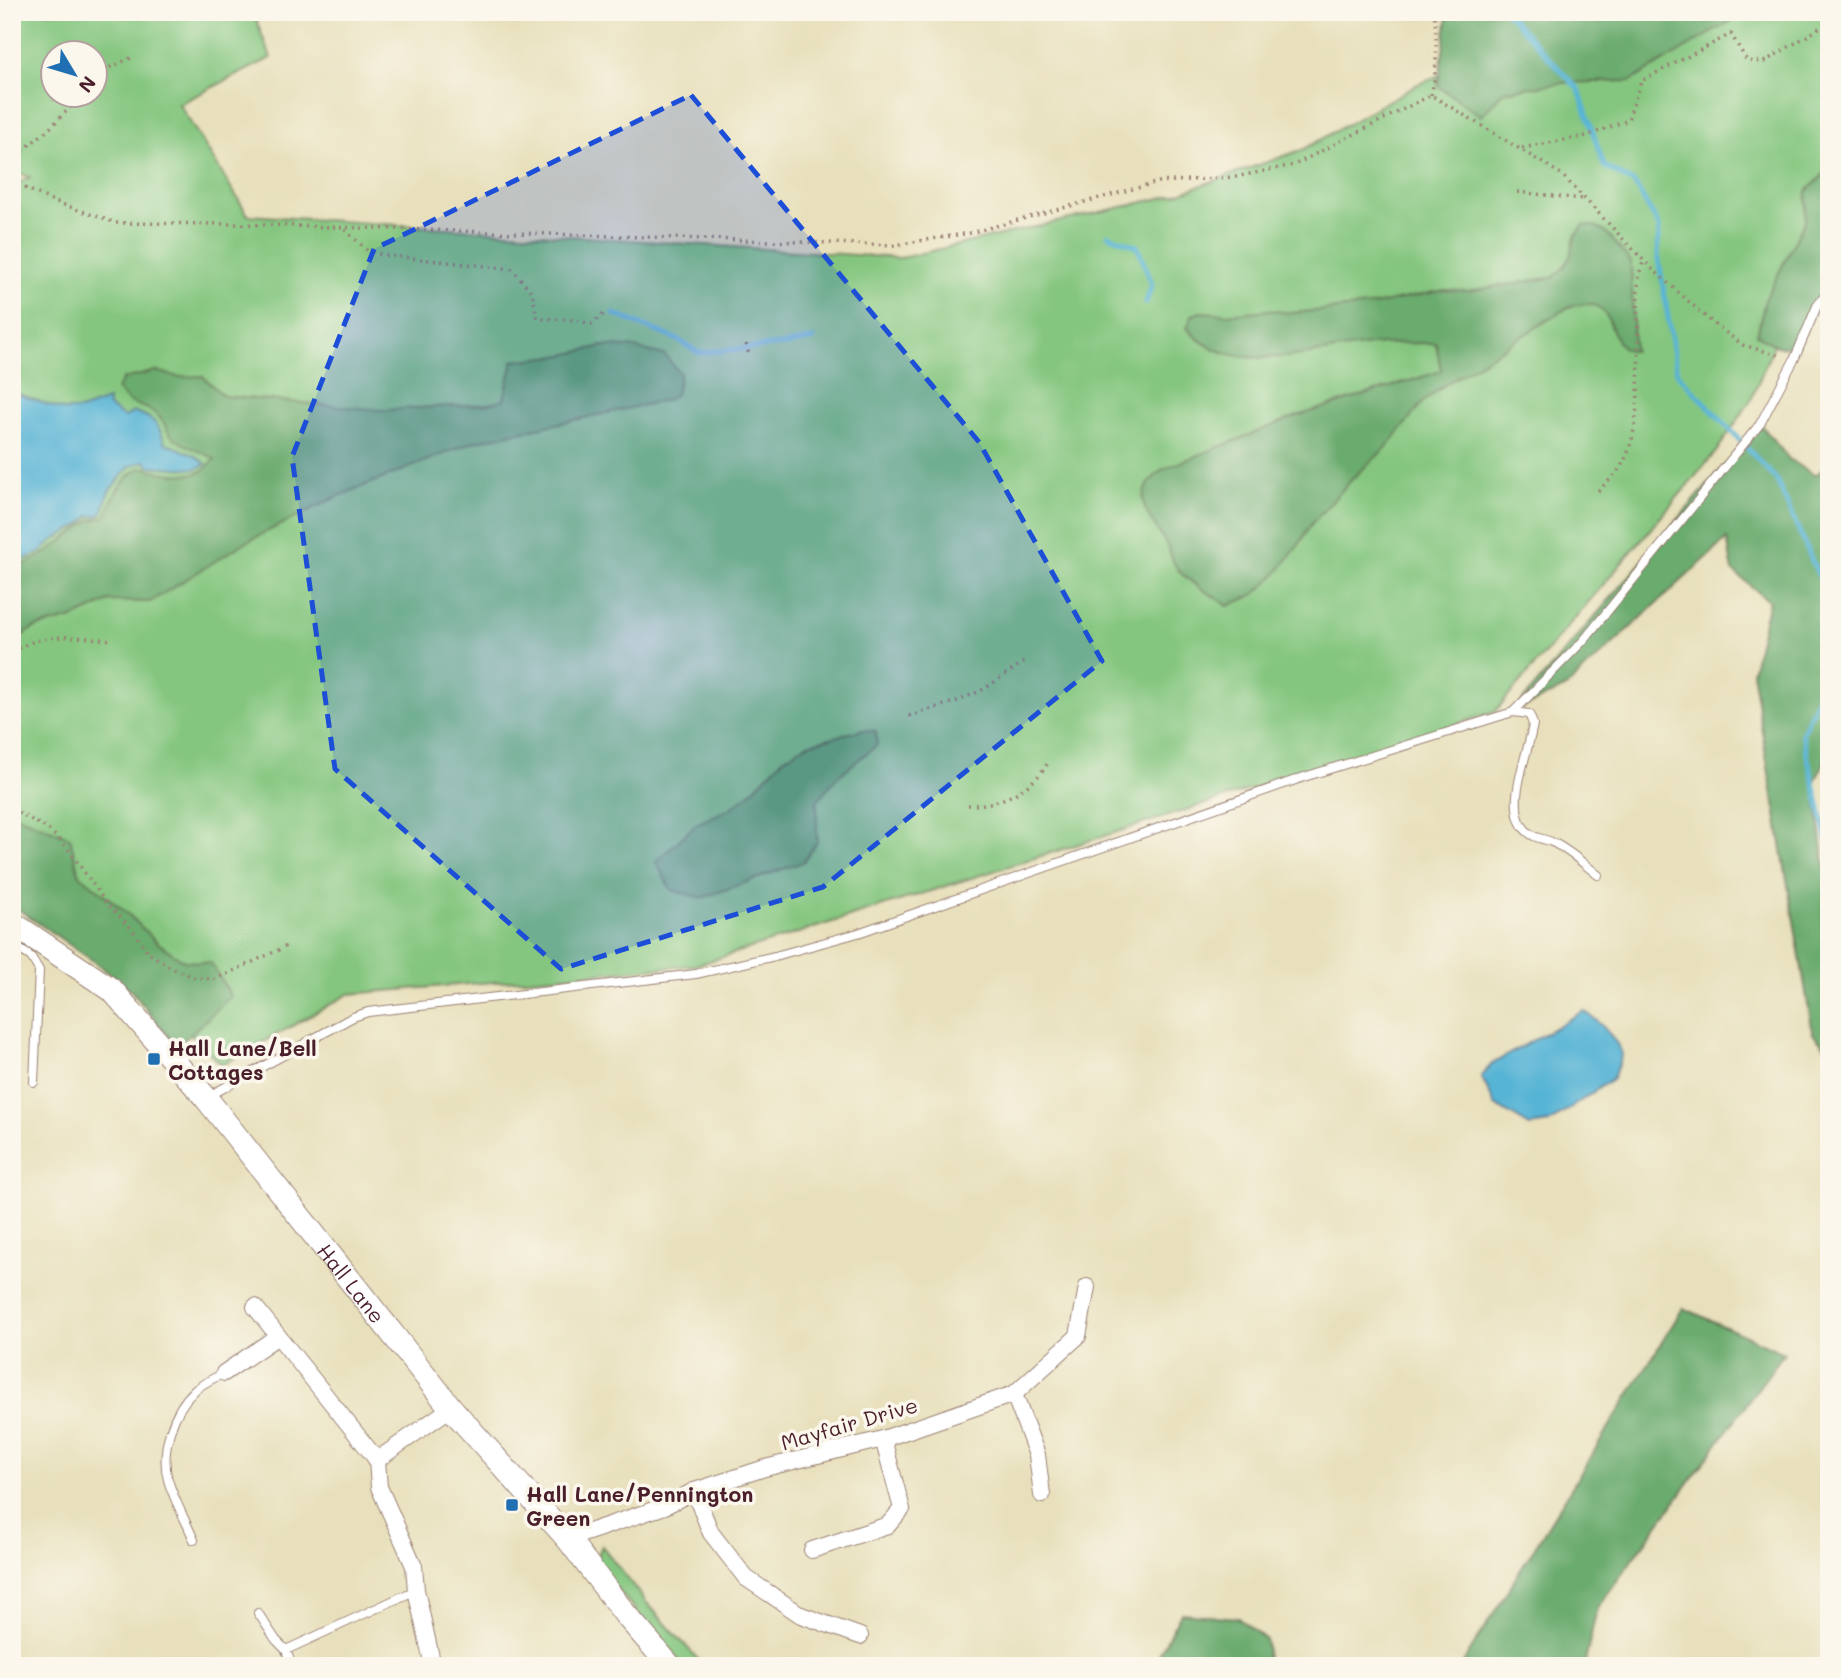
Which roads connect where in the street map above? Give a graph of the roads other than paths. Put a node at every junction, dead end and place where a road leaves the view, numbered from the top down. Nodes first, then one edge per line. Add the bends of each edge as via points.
1 (1829, 290) edge
2 (1513, 712) junction
3 (1598, 875) dead end
4 (12, 923) edge
5 (12, 944) edge
6 (34, 1082) dead end
7 (206, 1098) junction
8 (1087, 1287) dead end
9 (255, 1307) dead end
10 (278, 1336) junction
11 (224, 1373) joint
12 (1014, 1394) junction
13 (451, 1408) junction
14 (883, 1439) junction
15 (377, 1460) junction
16 (694, 1491) junction
17 (1042, 1494) dead end
18 (568, 1539) junction
19 (194, 1540) dead end
20 (812, 1550) dead end
21 (416, 1590) junction
22 (258, 1613) dead end
23 (860, 1636) dead end
24 (286, 1650) junction
25 (292, 1666) edge
26 (433, 1666) edge
27 (670, 1666) edge

1 - 2 lane via 1760,424 1584,640
2 - 3 lane via 1529,714 1533,724 1516,797 1520,822 1530,834 1562,847
2 - 7 lane via 1304,778 858,933 775,956 696,974 368,1012
4 - 7 street, Hall Lane via 112,989
5 - 6 lane via 31,957 39,971
7 - 13 street, Hall Lane
8 - 12 street, Mayfair Drive via 1078,1336
9 - 10 street
10 - 11 street
10 - 15 street
11 - 19 lane via 197,1388 185,1401 167,1443 168,1479
12 - 14 street, Mayfair Drive
12 - 17 street via 1037,1455
13 - 15 street
13 - 18 street, Hall Lane
14 - 16 street, Mayfair Drive
14 - 20 street via 902,1509 888,1525
15 - 21 street via 379,1486 414,1566
16 - 18 street, Mayfair Drive via 666,1506
16 - 23 street via 711,1532 746,1578 801,1615
18 - 27 street, Hall Lane
21 - 24 lane
21 - 26 street
22 - 24 lane
24 - 25 lane

